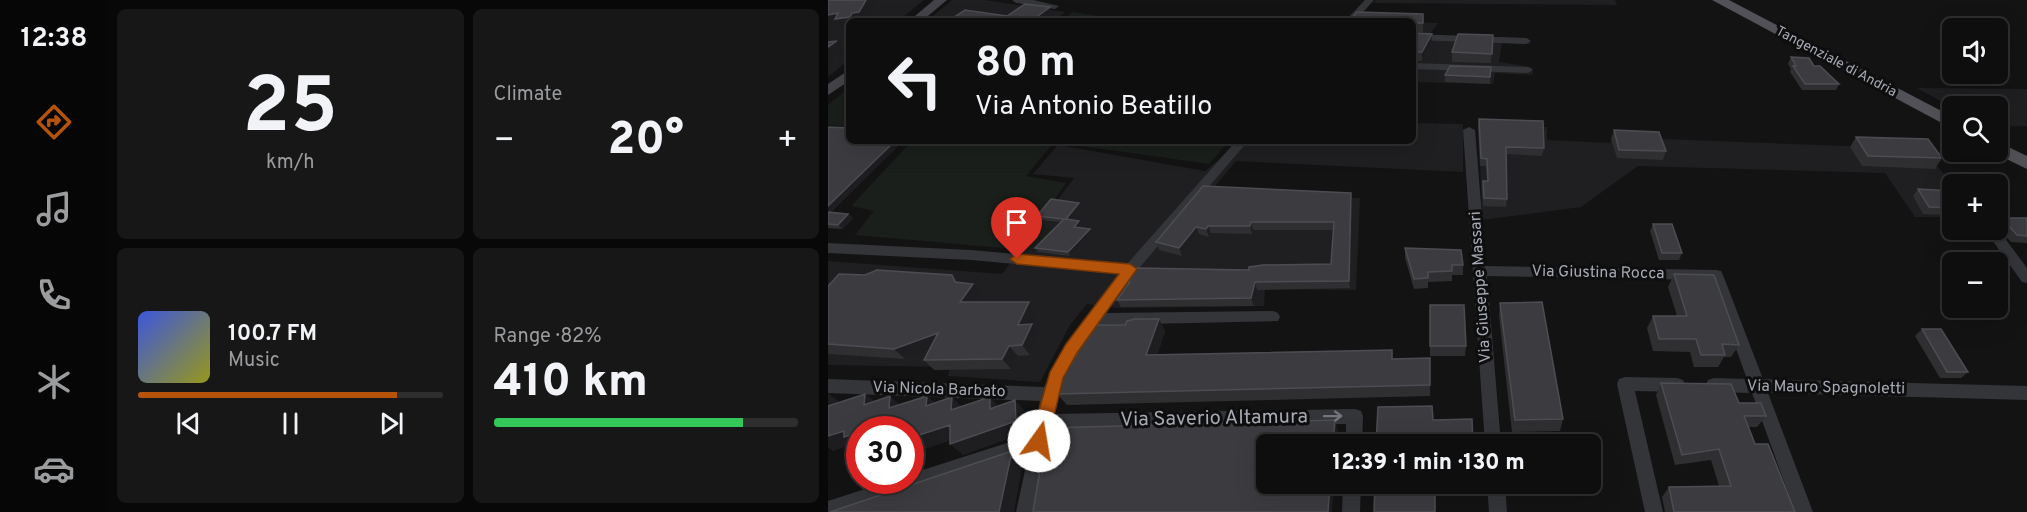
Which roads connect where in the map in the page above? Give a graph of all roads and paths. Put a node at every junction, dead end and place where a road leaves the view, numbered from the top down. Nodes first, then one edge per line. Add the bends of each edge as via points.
1 (940, 0) edge
2 (1016, 0) edge
3 (1370, 0) edge
4 (1719, 0) edge
5 (1055, 6) dead end
6 (919, 18) edge
7 (1353, 18) edge
8 (1416, 38) edge
9 (1526, 41) dead end
10 (1416, 66) edge
11 (1528, 70) dead end
12 (846, 76) edge
13 (828, 91) edge
14 (1942, 118) edge
15 (1469, 130) dead end
16 (1239, 144) edge
17 (2008, 153) edge
18 (2027, 163) edge
19 (1999, 240) edge
20 (828, 248) edge
21 (1130, 269) junction
22 (1480, 271) junction
23 (2027, 278) edge
24 (1273, 317) dead end
25 (1093, 319) junction
26 (828, 386) edge
27 (1756, 386) junction
28 (2027, 393) edge
29 (1049, 394) junction
30 (1044, 422) junction
31 (1354, 434) edge
32 (1492, 434) edge
33 (1039, 441) junction
34 (1352, 494) edge
35 (1497, 494) edge
36 (828, 510) edge
37 (1025, 512) edge
38 (1351, 512) edge
39 (1498, 512) edge
40 (1654, 512) edge
41 (1804, 512) edge

1 - 6 main road
2 - 5 street
3 - 7 street
4 - 14 main road, Tangenziale di Andria
8 - 9 street
10 - 11 street
12 - 13 main road
15 - 22 street, Via Giuseppe Massari
16 - 21 street
17 - 18 main road
19 - 23 street
20 - 21 street
21 - 25 street
22 - 27 street, Via Giustina Rocca via 1716,275
22 - 32 street, Via Giuseppe Massari
24 - 25 street
25 - 29 street
26 - 29 street, Via Nicola Barbato
27 - 28 street, Via Mauro Spagnoletti
27 - 40 street, Via Mauro Spagnoletti via 1625,384
27 - 41 street
29 - 30 street
30 -> 31 street, Via Saverio Altamura via 1355,416
30 - 33 street
33 - 36 street
33 - 37 street
34 - 38 street
35 - 39 street

